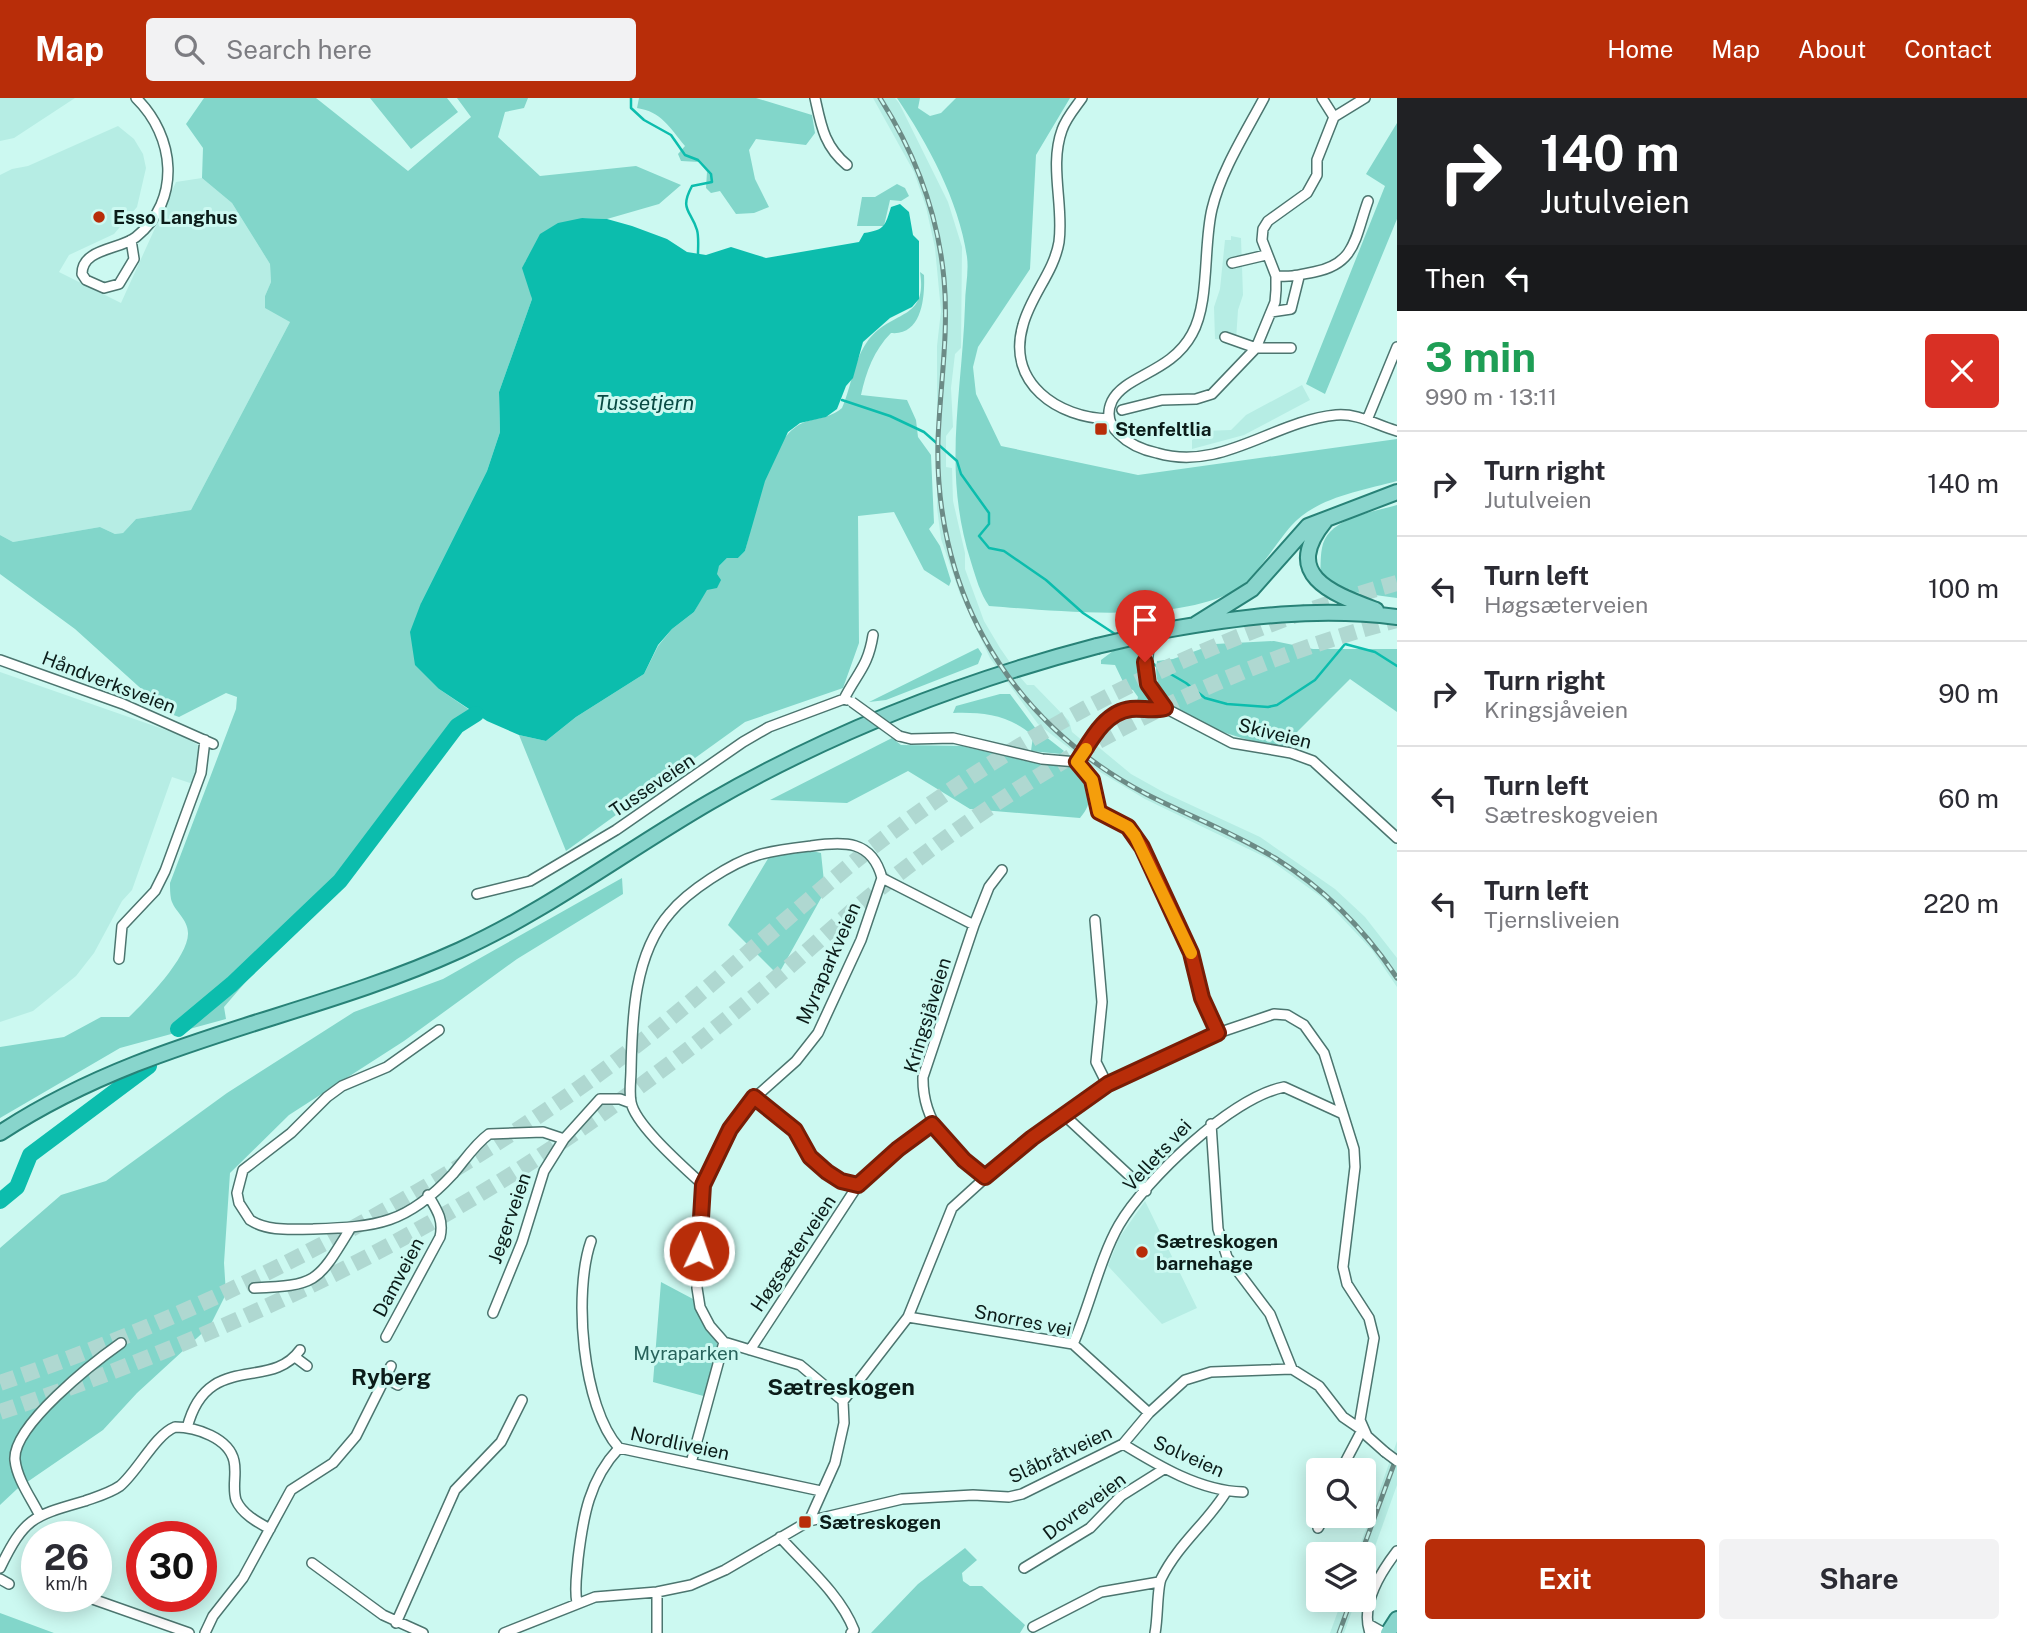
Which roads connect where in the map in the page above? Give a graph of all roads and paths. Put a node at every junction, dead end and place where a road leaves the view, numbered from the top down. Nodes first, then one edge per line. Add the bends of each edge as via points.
1 (136, 98) edge
2 (816, 98) edge
3 (1082, 98) edge
4 (1264, 98) edge
5 (1322, 98) edge
6 (1364, 98) edge
7 (1334, 117) junction
8 (846, 164) dead end
9 (1368, 201) dead end
10 (131, 240) junction
11 (1266, 255) junction
12 (1232, 263) dead end
13 (1276, 276) junction
14 (1299, 277) junction
15 (1271, 312) junction
16 (1225, 337) dead end
17 (1397, 347) edge
18 (1256, 348) junction
19 (1291, 348) dead end
20 (1122, 410) dead end
21 (1109, 419) junction
22 (1367, 420) junction
23 (1397, 431) edge
24 (1397, 492) edge
25 (1329, 516) junction
26 (1153, 615) dead end
27 (1397, 617) edge
28 (1196, 624) junction
29 (873, 635) dead end
30 (0, 660) edge
31 (848, 701) junction
32 (1165, 708) junction
33 (1077, 762) junction
34 (1397, 838) edge
35 (1002, 870) dead end
36 (882, 878) junction
37 (477, 894) dead end
38 (1094, 920) dead end
39 (974, 925) junction
40 (119, 959) dead end
41 (439, 1030) dead end
42 (1218, 1033) junction
43 (1108, 1084) junction
44 (754, 1097) junction
45 (631, 1103) junction
46 (1063, 1114) junction
47 (1343, 1114) junction
48 (932, 1124) junction
49 (1211, 1124) junction
50 (0, 1133) edge
51 (564, 1139) junction
52 (985, 1177) junction
53 (703, 1185) junction
54 (858, 1185) junction
55 (1146, 1191) junction
56 (428, 1195) junction
57 (350, 1229) junction
58 (591, 1241) dead end
59 (254, 1288) dead end
60 (493, 1313) dead end
61 (908, 1317) junction
62 (386, 1337) dead end
63 (724, 1342) junction
64 (121, 1343) dead end
65 (1073, 1345) junction
66 (750, 1350) junction
67 (307, 1366) dead end
68 (391, 1366) dead end
69 (1292, 1368) junction
70 (385, 1378) junction
71 (398, 1385) dead end
72 (522, 1400) dead end
73 (843, 1401) junction
74 (1149, 1413) junction
75 (187, 1428) junction
76 (1362, 1430) junction
77 (1123, 1444) junction
78 (619, 1448) junction
79 (1347, 1458) edge
80 (1397, 1461) edge
81 (691, 1463) junction
82 (1164, 1469) junction
83 (821, 1491) junction
84 (1226, 1492) junction
85 (1243, 1492) dead end
86 (39, 1514) junction
87 (809, 1521) junction
88 (270, 1529) junction
89 (779, 1537) junction
90 (1397, 1551) edge
91 (312, 1563) dead end
92 (0, 1567) edge
93 (1024, 1568) dead end
94 (1159, 1582) junction
95 (657, 1592) junction
96 (577, 1603) junction
97 (112, 1606) edge
98 (1397, 1619) edge
99 (396, 1623) junction
100 (1033, 1627) dead end
101 (1369, 1629) edge
102 (852, 1631) edge
103 (189, 1633) edge
104 (205, 1633) edge
105 (423, 1633) edge
106 (504, 1633) edge
107 (657, 1633) edge
108 (1155, 1633) edge
109 (1386, 1633) edge

1 - 10 street via 163,137 169,171 157,212
2 - 8 street via 825,138
3 - 21 street via 1060,138 1056,257 1022,326 1020,349 1026,372 1048,402 1075,416
4 - 21 street via 1212,207 1193,334 1165,366 1119,391
5 - 7 street
6 - 7 street
7 - 11 street via 1317,160 1313,185 1263,229
9 - 14 street via 1346,259
10 - 10 street via 88,259 82,270 86,280 103,288 119,285 134,259
11 - 12 street
11 - 13 street
13 - 14 street
13 - 15 street
14 - 15 street via 1291,309
15 - 18 street
16 - 18 street
17 - 22 street
18 - 19 street
18 - 20 street via 1212,394
21 - 22 street via 1122,438 1143,449 1193,458 1333,415
22 - 23 street
24 - 25 main road
25 - 27 main road via 1312,540 1308,557 1312,575 1333,594
25 - 28 main road via 1298,534 1252,589
26 - 32 street via 1146,672 1148,684
27 - 28 main road via 1301,612
28 - 50 main road, bridge via 1097,646 953,691 823,743 712,801 461,950 368,986 142,1059 70,1092
29 - 31 street via 870,658
30 - 40 street, Håndverksveien via 123,704 209,742 165,871 155,891 122,926
31 - 33 street, bridge via 899,736 953,738 1042,759
31 - 37 street, Tusseveien via 769,727 616,830 530,881
32 - 33 street via 1114,715
32 - 34 street, Skiveien via 1232,743 1313,761
33 - 42 street via 1092,780 1099,812 1128,827 1142,847 1191,953 1202,998
35 - 39 street, Kringsjåveien via 989,887
36 - 39 street
36 - 44 street, Myraparkveien via 856,952 818,1033 796,1060
36 - 45 street via 873,857 859,845 816,845 758,855 679,903 656,936 638,987 632,1026
38 - 43 street via 1102,1002 1096,1062
39 - 48 street, Kringsjåveien via 923,1077
41 - 57 street via 387,1067 327,1097 239,1177 239,1203 257,1224 282,1229
42 - 43 street
42 - 47 street via 1274,1014 1295,1018 1324,1053
43 - 46 street
44 - 53 street, Myraparkveien via 730,1129
44 - 54 street via 795,1130 810,1157 827,1172
45 - 51 street, Jegerveien via 600,1099
45 - 53 street via 657,1142
46 - 52 street
46 - 55 street
47 - 49 street, Vellets vei via 1284,1087
47 - 76 street via 1355,1158 1343,1267 1374,1338 1360,1411
48 - 52 street, Kringsjåveien
48 - 54 street, Høgsæterveien
49 - 55 street, Vellets vei
49 - 69 street via 1223,1247 1270,1314
51 - 56 street via 543,1132 489,1134 444,1184
51 - 60 street, Jegerveien via 538,1184 522,1241
52 - 61 street via 947,1216
53 - 63 street, Myraparkveien via 696,1288 705,1316
54 - 66 street, Høgsæterveien
55 - 65 street, Vellets vei via 1114,1234
56 - 57 street via 394,1220
56 - 62 street, Damveien via 440,1215 440,1237
57 - 59 street via 313,1280 296,1286
58 - 78 street, Nordliveien via 583,1272 584,1346 600,1422
61 - 65 street, Snorres vei
61 - 73 street
63 - 66 street
63 - 81 street
64 - 86 street via 48,1407 19,1441 16,1465
65 - 74 street, Snorres vei
66 - 73 street via 800,1365
67 - 75 street via 298,1353 285,1363 218,1382 206,1389 191,1410
68 - 70 street
69 - 74 street, Slåbråtveien via 1198,1375 1173,1388
69 - 76 street via 1319,1386 1343,1417
70 - 71 street
70 - 88 street via 341,1456 291,1490
72 - 99 street via 501,1442 455,1490
73 - 83 street via 844,1423 835,1463
74 - 77 street, Slåbråtveien
75 - 86 street via 166,1432 114,1490
75 - 88 street via 216,1438 229,1449 236,1500 246,1514
76 - 79 street
76 - 80 street, bridge
77 - 82 street, Solveien
77 - 87 street, Slåbråtveien via 1009,1497 902,1499
78 - 81 street, Nordliveien
78 - 96 street via 598,1474 588,1497
81 - 83 street, Nordliveien
82 - 84 street, Solveien
82 - 93 street, Dovreveien via 1121,1496 1090,1528
83 - 87 street
84 - 85 street, Solveien
84 - 94 street
86 - 92 street via 21,1530
87 - 89 street, Slåbråtveien
88 - 104 street
89 - 95 street, Slåbråtveien via 710,1577
89 - 102 street via 834,1596
90 - 101 street via 1367,1610
91 - 99 street
94 - 100 street via 1101,1592
94 - 108 street
95 - 96 street, Slåbråtveien via 613,1594
95 - 107 street
96 - 106 street, Slåbråtveien
97 - 103 street
98 - 109 main road
99 - 105 street
101 - 109 street

